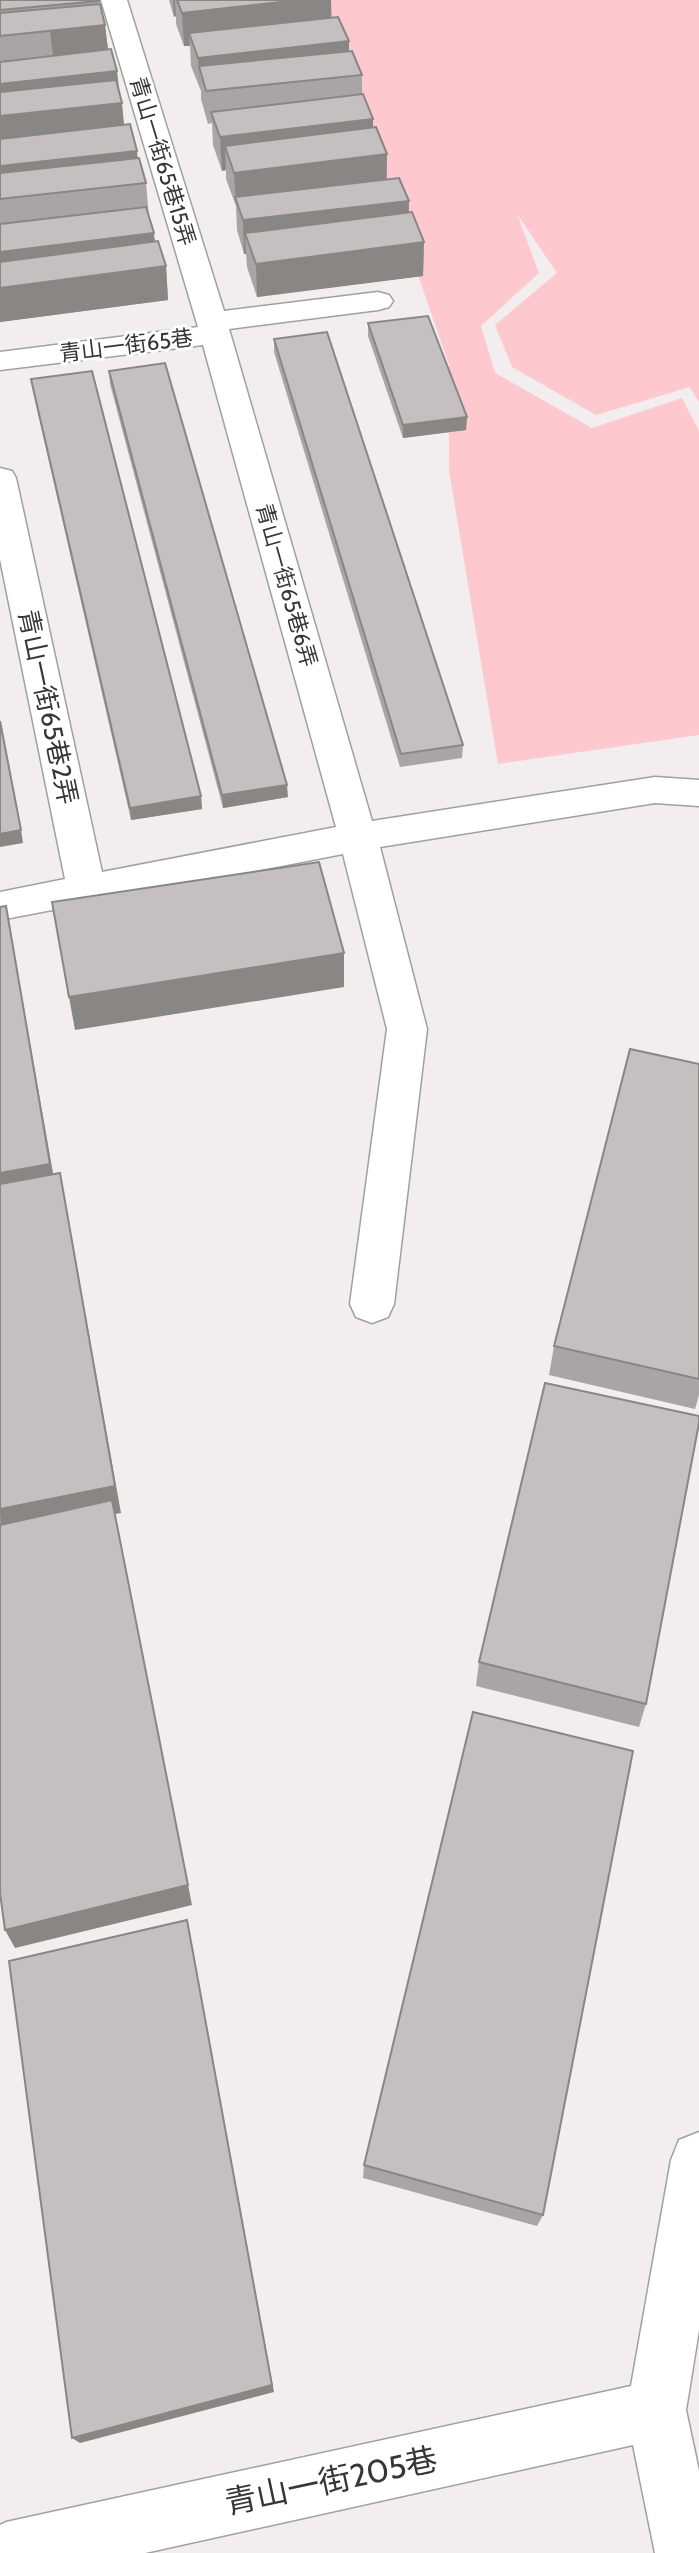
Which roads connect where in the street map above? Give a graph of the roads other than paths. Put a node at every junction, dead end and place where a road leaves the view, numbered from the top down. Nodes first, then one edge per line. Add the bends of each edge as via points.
1 (114, 0) edge
2 (378, 301) dead end
3 (214, 328) junction
4 (0, 361) edge
5 (0, 478) edge
6 (699, 793) edge
7 (358, 837) junction
8 (87, 890) junction
9 (0, 906) edge
10 (372, 1304) dead end
11 (699, 2160) edge
12 (656, 2410) junction
13 (6, 2553) edge
14 (686, 2553) edge

1 - 3 street, 青山一街65巷15弄
2 - 3 street, 青山一街65巷
3 - 4 street, 青山一街65巷
3 - 7 street, 青山一街65巷6弄
5 - 8 street, 青山一街65巷2弄
6 - 7 street via 655,790
7 - 8 street
7 - 10 street, 青山一街65巷6弄 via 407,1029
8 - 9 street
11 - 12 street
12 - 13 street, 青山一街205巷
12 - 14 street

